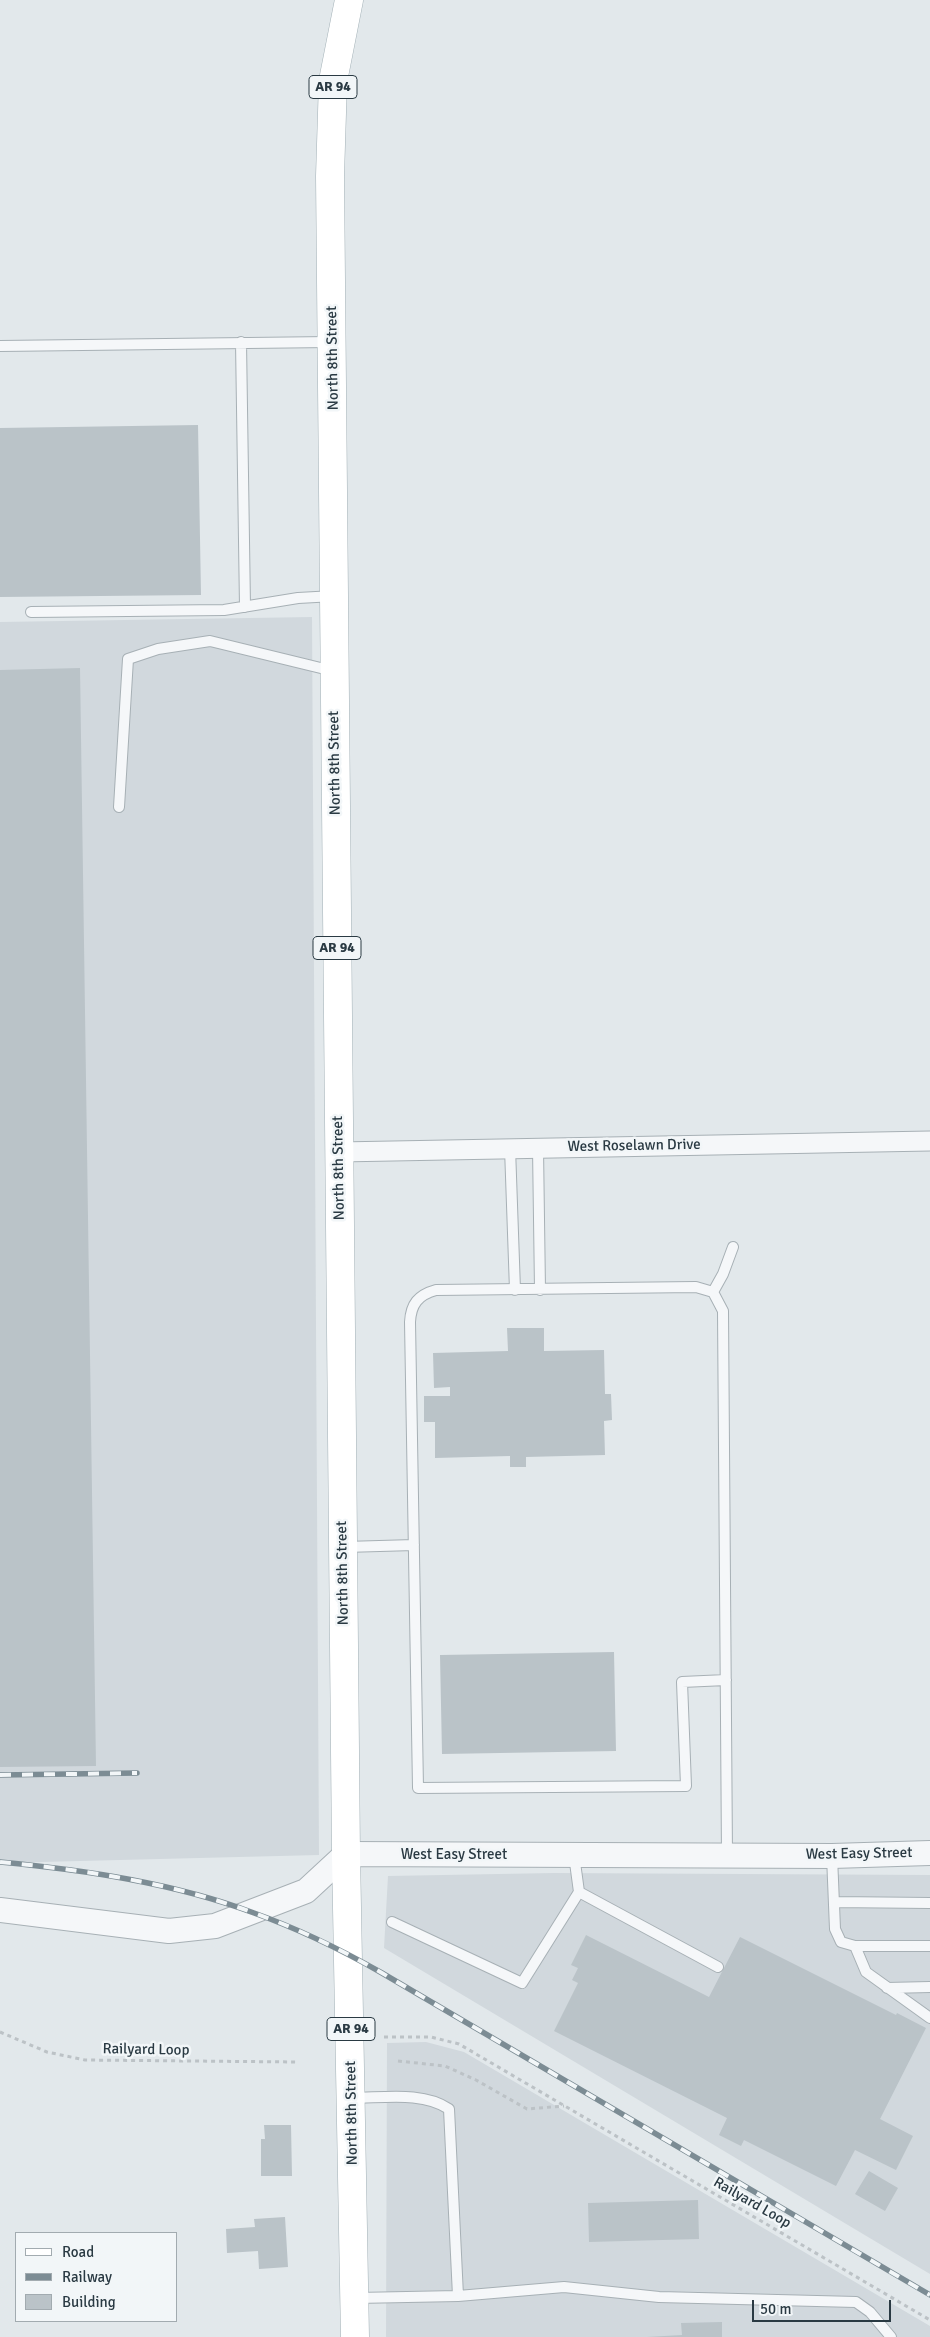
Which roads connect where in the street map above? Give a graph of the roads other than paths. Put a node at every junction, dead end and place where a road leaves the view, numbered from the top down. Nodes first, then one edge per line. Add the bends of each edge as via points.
1 (349, 0) edge
2 (241, 342) junction
3 (333, 342) junction
4 (0, 346) edge
5 (335, 596) junction
6 (246, 607) junction
7 (31, 612) dead end
8 (334, 671) junction
9 (119, 807) dead end
10 (930, 1141) edge
11 (510, 1148) junction
12 (538, 1148) junction
13 (339, 1152) junction
14 (733, 1247) dead end
15 (514, 1290) junction
16 (540, 1290) junction
17 (712, 1292) junction
18 (414, 1545) junction
19 (343, 1547) junction
20 (726, 1680) junction
21 (930, 1853) edge
22 (346, 1854) junction
23 (574, 1855) junction
24 (727, 1856) junction
25 (832, 1856) junction
26 (579, 1892) junction
27 (834, 1902) junction
28 (930, 1903) edge
29 (0, 1910) edge
30 (392, 1922) dead end
31 (855, 1946) junction
32 (930, 1946) edge
33 (718, 1967) dead end
34 (930, 1987) edge
35 (887, 1988) junction
36 (930, 2018) edge
37 (352, 2098) junction
38 (458, 2296) junction
39 (355, 2298) junction
40 (355, 2337) edge
41 (891, 2337) edge

1 - 3 main road, North 8th Street / AR 94 via 333,81 330,176
2 - 3 lane
2 - 4 lane
2 - 6 lane
3 - 5 main road, North 8th Street / AR 94
5 - 6 lane via 298,598
5 - 8 main road, North 8th Street / AR 94
6 - 7 lane
8 - 9 lane via 210,641 158,649 128,659
8 - 13 main road, North 8th Street / AR 94
10 - 12 street, West Roselawn Drive
11 - 12 street, West Roselawn Drive
11 - 13 street, West Roselawn Drive
11 - 15 lane
12 - 16 lane
13 - 19 main road, North 8th Street / AR 94
14 - 17 lane
15 - 16 lane
15 - 18 lane via 436,1290 419,1298 411,1312
16 - 17 lane via 696,1287
17 - 20 lane via 723,1312
18 - 19 lane
18 - 20 lane via 418,1788 686,1786 682,1682
19 - 22 main road, North 8th Street / AR 94
20 - 24 lane
21 - 25 street, West Easy Street
22 - 23 street, West Easy Street
22 - 29 street via 306,1891 215,1926 169,1931
22 - 37 main road, North 8th Street / AR 94
23 - 24 street, West Easy Street
23 - 26 lane
24 - 25 street, West Easy Street
25 - 27 lane
26 - 30 lane via 522,1983
26 - 33 lane
27 - 28 lane
27 - 31 lane via 835,1929 841,1942
31 - 32 lane
31 - 35 lane via 866,1972
34 - 35 lane
35 - 36 lane
37 - 38 lane via 420,2098 437,2101 449,2109
37 - 39 main road, North 8th Street / AR 94
38 - 39 lane
38 - 41 lane via 564,2287 659,2297 856,2302 870,2312
39 - 40 main road, North 8th Street / AR 94

